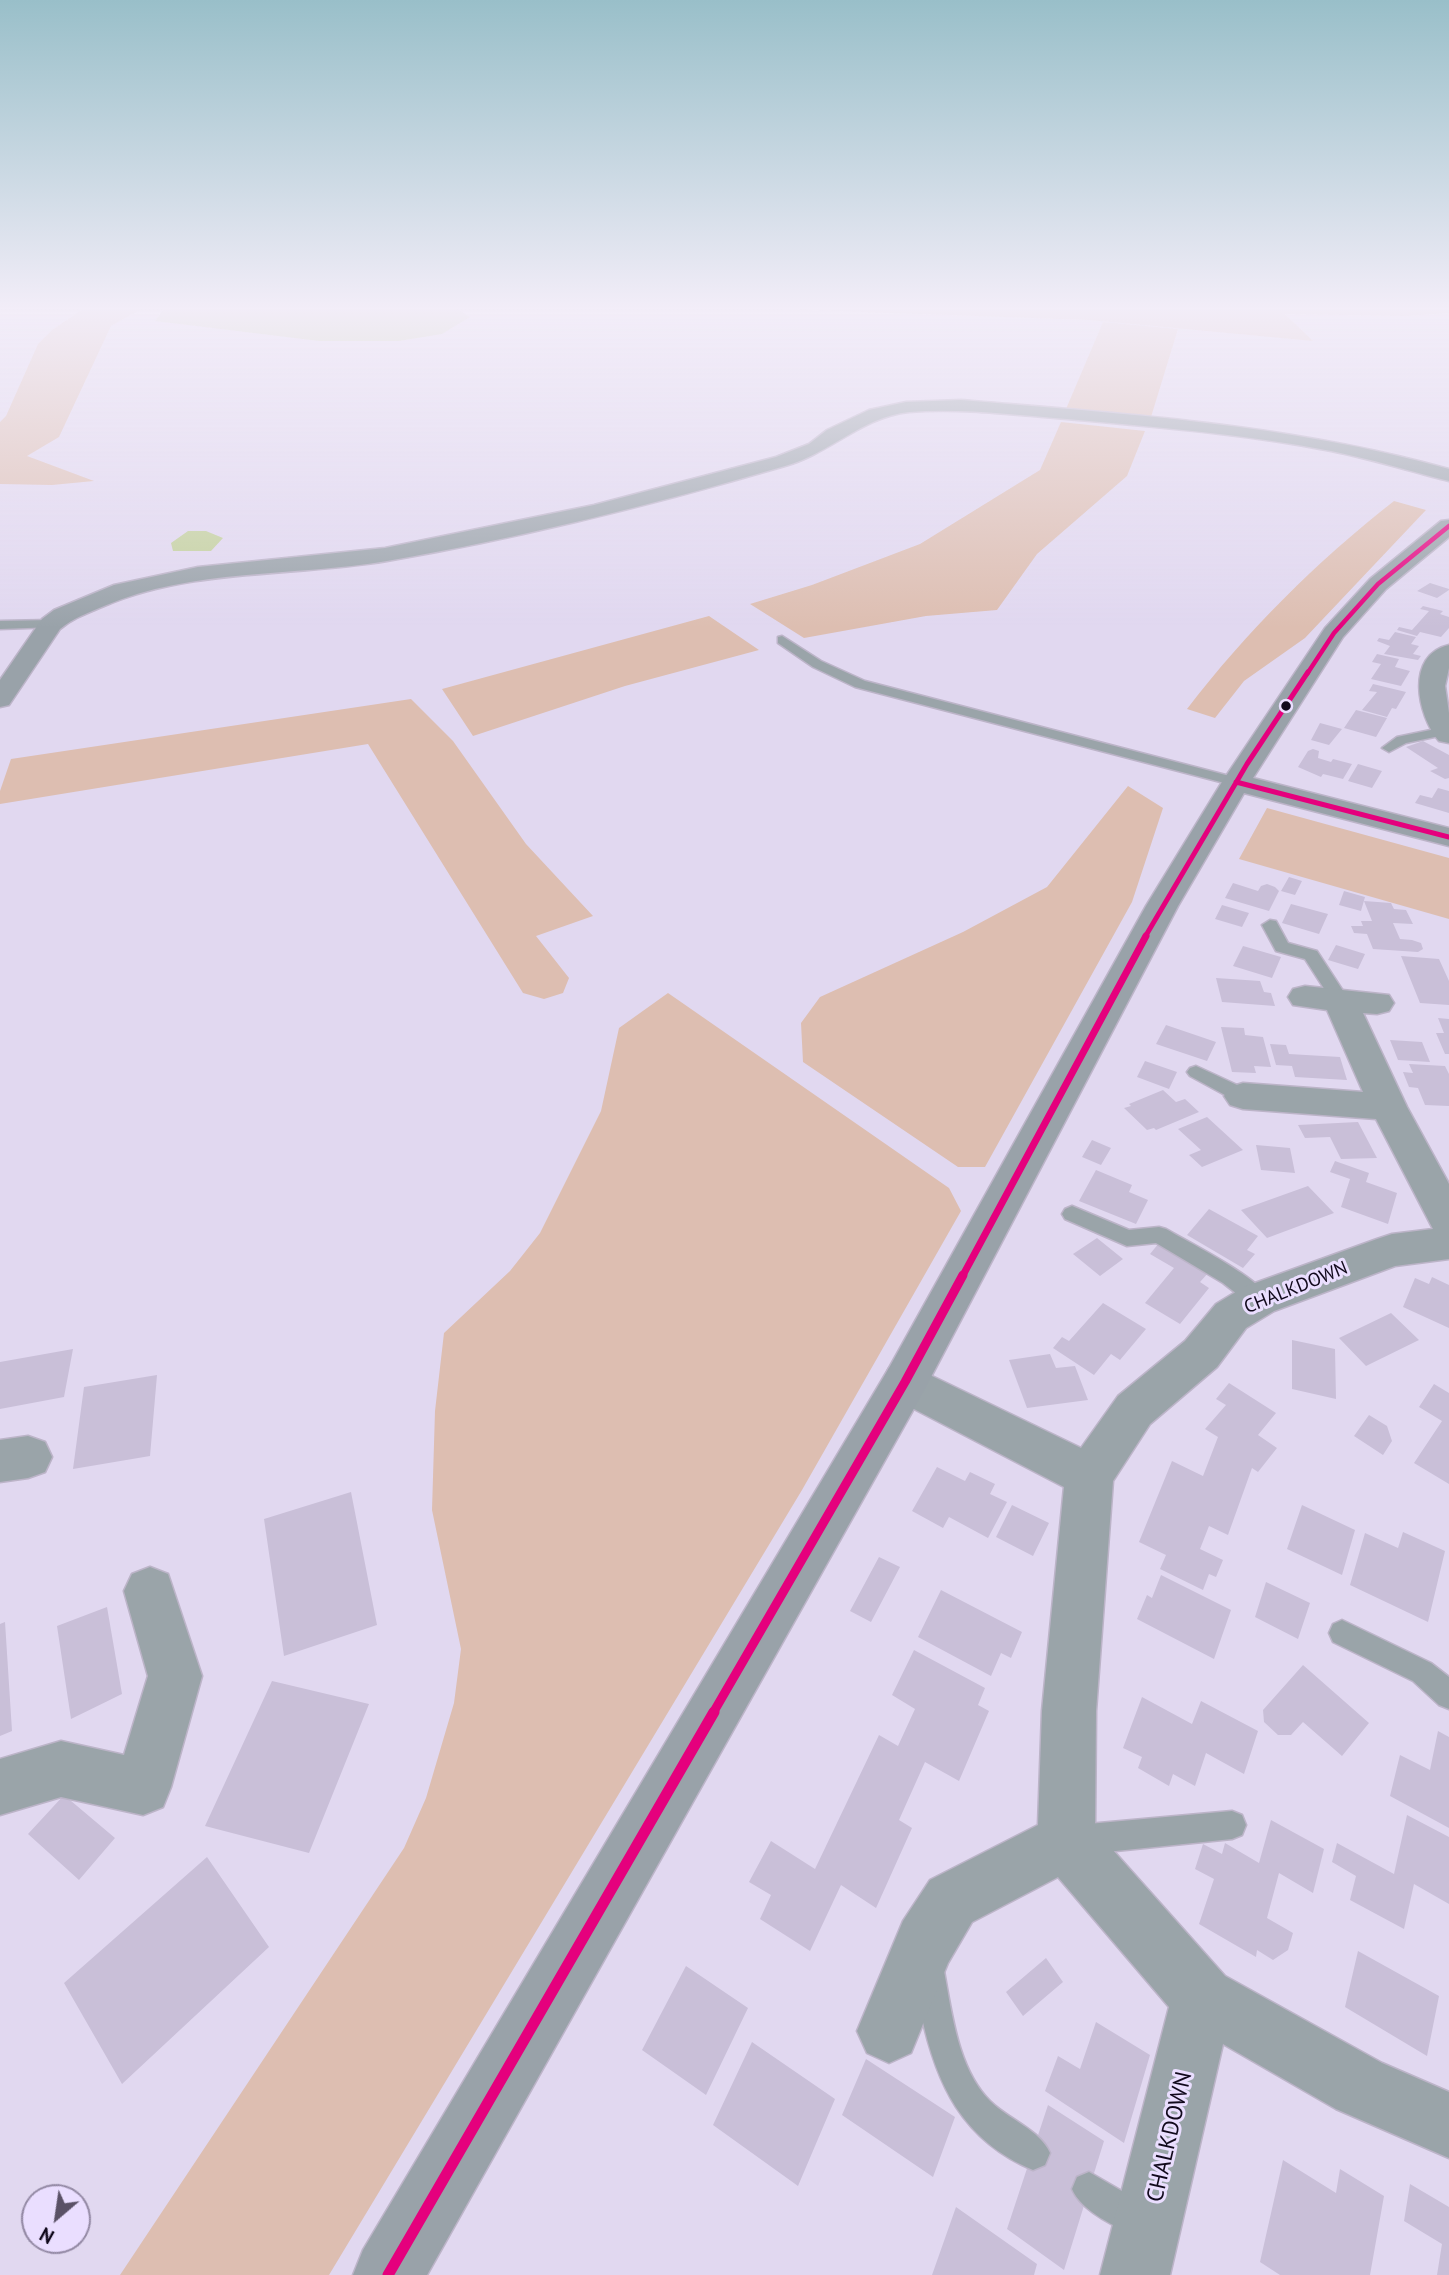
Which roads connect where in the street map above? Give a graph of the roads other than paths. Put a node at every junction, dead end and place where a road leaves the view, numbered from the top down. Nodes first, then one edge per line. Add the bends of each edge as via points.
1 (872, 415) edge
2 (1063, 415) edge
3 (1449, 475) edge
4 (1449, 526) edge
5 (51, 624) junction
6 (0, 625) edge
7 (782, 640) dead end
8 (1444, 665) edge
9 (0, 699) edge
10 (1447, 733) edge
11 (1389, 748) dead end
12 (1236, 782) junction
13 (1449, 837) edge
14 (1270, 925) dead end
15 (1323, 998) junction
16 (1377, 1003) dead end
17 (1196, 1072) dead end
18 (1253, 1103) joint
19 (1388, 1107) junction
20 (1072, 1214) dead end
21 (1449, 1221) edge
22 (1449, 1243) edge
23 (1259, 1299) junction
24 (905, 1382) junction
25 (1088, 1476) junction
26 (150, 1591) dead end
27 (1342, 1633) dead end
28 (1449, 1695) edge
29 (0, 1787) edge
30 (1232, 1825) dead end
31 (1066, 1841) junction
32 (925, 1943) junction
33 (1203, 1998) junction
34 (889, 2031) dead end
35 (1449, 2124) edge
36 (1033, 2153) dead end
37 (1089, 2189) dead end
38 (1142, 2251) edge
39 (388, 2275) edge

1 - 5 street via 816,448 783,461 596,511 386,555 198,575 122,590
2 - 3 street via 1291,438 1395,457
4 - 12 street via 1378,584 1334,633
5 - 6 lane
5 - 9 street
7 - 12 lane via 817,664 860,684
8 - 10 street via 1432,685 1434,707
10 - 11 lane via 1402,740
12 - 13 street
12 - 24 street via 1162,906
14 - 15 lane via 1282,947 1311,956
15 - 16 street
15 - 19 street
17 - 18 lane
18 - 19 street
19 - 21 street
20 - 23 lane via 1127,1238 1159,1235
22 - 23 street, CHALKDOWN via 1392,1250
23 - 25 street, CHALKDOWN via 1231,1316 1201,1354 1134,1410
24 - 25 street
24 - 39 street
25 - 31 street via 1069,1711
26 - 29 street via 174,1676 143,1787 61,1769
27 - 28 lane via 1422,1672
30 - 31 lane
31 - 32 street via 951,1901
31 - 33 street
32 - 34 street
32 - 36 lane via 939,2030 954,2071 974,2108
33 - 35 street via 1359,2086
33 - 38 street, CHALKDOWN
37 - 38 lane

